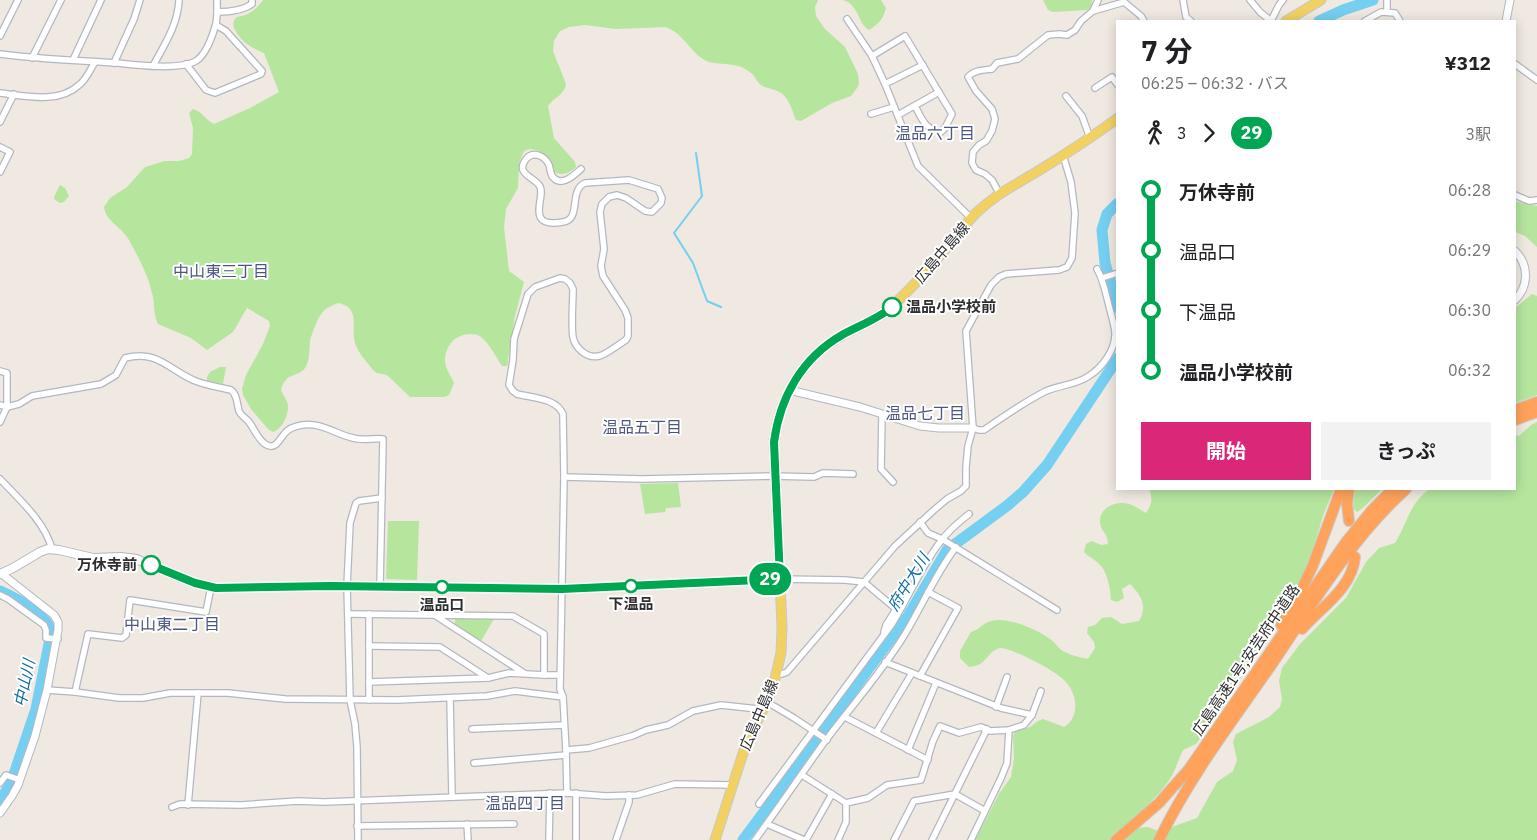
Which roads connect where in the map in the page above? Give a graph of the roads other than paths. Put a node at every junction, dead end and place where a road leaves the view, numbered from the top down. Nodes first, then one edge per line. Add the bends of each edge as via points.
1 (18, 0) edge
2 (61, 0) edge
3 (101, 0) edge
4 (140, 0) edge
5 (179, 0) edge
6 (218, 0) edge
7 (252, 0) edge
8 (1098, 0) edge
9 (1184, 0) edge
10 (1250, 0) edge
11 (1283, 0) edge
12 (1322, 0) edge
13 (1387, 0) edge
14 (1510, 0) edge
15 (1093, 11) junction
16 (1387, 11) junction
17 (217, 12) junction
18 (847, 19) dead end
19 (1143, 20) edge
20 (1190, 20) edge
21 (1270, 20) edge
22 (1271, 20) edge
23 (1288, 20) edge
24 (1367, 20) edge
25 (1399, 20) edge
26 (1506, 20) edge
27 (216, 25) junction
28 (0, 36) edge
29 (0, 54) edge
30 (872, 56) junction
31 (32, 58) junction
32 (73, 60) junction
33 (94, 62) junction
34 (114, 63) junction
35 (186, 64) junction
36 (923, 65) junction
37 (1516, 65) edge
38 (153, 66) junction
39 (1537, 80) edge
40 (1116, 82) edge
41 (885, 84) junction
42 (1095, 88) dead end
43 (939, 92) junction
44 (0, 93) edge
45 (14, 94) junction
46 (1066, 96) dead end
47 (915, 106) junction
48 (894, 107) junction
49 (871, 114) dead end
50 (898, 115) junction
51 (1116, 119) edge
52 (0, 122) edge
53 (1090, 138) junction
54 (0, 147) edge
55 (1063, 155) junction
56 (581, 169) dead end
57 (0, 172) edge
58 (999, 193) junction
59 (1516, 195) edge
60 (1537, 200) edge
61 (971, 218) junction
62 (1516, 252) edge
63 (1098, 269) dead end
64 (1116, 274) edge
65 (1103, 277) junction
66 (1516, 299) edge
67 (0, 372) edge
68 (789, 390) junction
69 (1537, 402) edge
70 (0, 405) edge
71 (10, 409) junction
72 (1516, 410) edge
73 (1537, 412) edge
74 (882, 415) junction
75 (1516, 420) edge
76 (0, 422) edge
77 (973, 428) junction
78 (853, 474) dead end
79 (776, 476) junction
80 (564, 477) junction
81 (0, 479) edge
82 (893, 482) dead end
83 (1341, 490) edge
84 (1348, 490) edge
85 (1392, 490) edge
86 (1405, 490) edge
87 (382, 498) junction
88 (969, 514) dead end
89 (1349, 521) dead end
90 (920, 522) junction
91 (942, 539) junction
92 (956, 547) junction
93 (52, 549) junction
94 (1355, 558) dead end
95 (1, 574) edge
96 (780, 579) junction
97 (864, 582) junction
98 (347, 586) junction
99 (380, 586) junction
100 (211, 587) junction
101 (562, 589) junction
102 (928, 592) junction
103 (0, 595) edge
104 (1057, 610) dead end
105 (348, 614) junction
106 (369, 614) junction
107 (433, 614) junction
108 (884, 634) junction
109 (56, 639) junction
110 (369, 646) junction
111 (885, 662) junction
112 (912, 673) junction
113 (525, 674) junction
114 (544, 674) junction
115 (777, 674) junction
116 (560, 675) junction
117 (920, 676) junction
118 (1007, 677) dead end
119 (488, 678) junction
120 (370, 682) junction
121 (936, 682) junction
122 (47, 690) junction
123 (1041, 691) dead end
124 (75, 692) junction
125 (198, 693) junction
126 (562, 697) junction
127 (450, 698) junction
128 (350, 700) junction
129 (369, 700) junction
130 (766, 702) junction
131 (996, 706) junction
132 (761, 711) junction
133 (1032, 714) junction
134 (845, 717) junction
135 (1230, 718) junction
136 (564, 725) junction
137 (472, 729) dead end
138 (986, 729) junction
139 (1009, 730) junction
140 (812, 731) junction
141 (876, 733) junction
142 (826, 740) junction
143 (908, 750) junction
144 (566, 753) junction
145 (928, 760) junction
146 (474, 763) dead end
147 (802, 776) junction
148 (20, 780) junction
149 (0, 783) edge
150 (732, 785) junction
151 (567, 792) junction
152 (550, 793) junction
153 (576, 793) junction
154 (832, 794) junction
155 (955, 794) junction
156 (629, 795) junction
157 (452, 797) junction
158 (357, 800) junction
159 (759, 804) dead end
160 (846, 804) junction
161 (188, 805) junction
162 (172, 807) dead end
163 (985, 811) junction
164 (0, 813) edge
165 (467, 824) junction
166 (514, 824) dead end
167 (767, 824) junction
168 (357, 826) junction
169 (358, 840) edge
170 (468, 840) edge
171 (549, 840) edge
172 (576, 840) edge
173 (616, 840) edge
174 (715, 840) edge
175 (756, 840) edge
176 (805, 840) edge
177 (838, 840) edge
178 (894, 840) edge
179 (932, 840) edge
180 (971, 840) edge
181 (1116, 840) edge
182 (1159, 840) edge

1 - 28 street
2 - 31 street
3 - 32 street
4 - 34 street
5 - 38 street via 173,30
6 - 17 street
7 - 17 street via 247,8
8 - 15 street
9 - 20 street via 1186,16
10 - 21 street
11 - 22 street
12 - 23 main road
13 - 16 street
14 - 26 street
15 - 19 street via 1124,2
15 - 58 street via 1067,35 1048,35 1018,59 971,73 968,77 995,118 986,141 973,152 972,163 976,170 992,180
16 - 24 street
16 - 25 street via 1395,13
17 - 27 street
18 - 30 street
27 - 35 street via 201,57
27 - 35 street via 226,30 262,71 260,74 215,93 206,90
29 - 31 street
30 - 36 street via 905,36
30 - 41 street
31 - 32 street
32 - 33 street
33 - 34 street
33 - 45 street via 81,84 66,95
34 - 38 street
35 - 38 street
36 - 41 street
36 - 43 street
37 - 39 street
40 - 42 street via 1112,77
41 - 48 street
43 - 47 street
43 - 47 street via 952,114 941,132 928,128
44 - 45 street
45 - 52 street
46 - 53 street via 1082,116
47 - 50 street
48 - 49 street
48 - 50 street
50 - 61 street via 918,166
51 - 53 main road, 広島中島線
53 - 55 main road, 広島中島線
54 - 57 street via 10,152
55 - 58 main road, 広島中島線
55 - 77 street via 1075,212 1072,258 1067,267 1059,270 1006,274 999,276 992,285 966,331
56 - 80 street via 563,181 551,175 549,164 542,157 536,154 526,159 524,172 542,190 538,206 542,219 548,222 570,220 577,192 586,182 629,180 653,187 662,198 652,212 617,195 602,204 604,248 600,266 602,276 626,310 626,340 600,356 583,353 573,337 573,289 565,280 560,278 535,287 526,299 514,339 509,385 517,394 554,403 560,408 563,414
58 - 61 main road, 広島中島線
59 - 60 street via 1529,201
61 - 68 main road, 広島中島線 via 907,294 889,310 821,350 802,369
62 - 66 street via 1522,260 1526,276 1523,289
63 - 65 street
64 - 65 street
65 - 77 street via 1115,333 1107,358 1100,367 1074,384 1048,390 984,430
67 - 71 street via 7,373
68 - 74 street
68 - 79 main road, 広島中島線 via 774,442
69 - 72 highway
70 - 71 street
71 - 76 street
71 - 87 street via 32,396 101,384 116,374 125,358 145,356 163,362 194,380 234,392 240,412 258,438 270,446 278,443 295,426 303,424 315,424 355,439 383,439
73 - 75 highway
74 - 77 street via 920,426
74 - 82 street via 882,470
77 - 90 street via 967,453 966,486
78 - 79 street
79 - 80 street
79 - 96 main road, 広島中島線
80 - 101 street
81 - 93 street via 42,526
83 - 135 highway via 1300,592
84 - 89 highway
85 - 135 highway, 広島高速1号;安芸府中道路 via 1346,542
86 - 135 highway, 広島高速1号;安芸府中道路 via 1352,547
87 - 98 street via 359,501 354,506 350,523
87 - 99 street
88 - 91 street
90 - 91 street via 928,533
90 - 97 street
91 - 92 street
91 - 108 street
92 - 102 street
92 - 104 street
93 - 95 main road via 40,552
93 - 100 main road via 93,558 136,559
94 - 135 highway via 1348,582 1310,620 1244,708
95 - 109 street via 54,614 58,622
96 - 97 street
96 - 101 main road
96 - 115 main road, 広島中島線 via 782,640
97 - 108 street via 896,609
97 - 115 street via 787,672
98 - 99 main road
98 - 100 main road
98 - 105 street
99 - 101 main road
100 - 124 street via 206,612 130,600 126,635 122,638 88,634
101 - 116 street
102 - 111 street
102 - 117 street via 958,608
103 - 109 street via 44,624 46,638
105 - 106 street
105 - 128 street
106 - 107 street
106 - 110 street
107 - 113 street
107 - 114 street via 513,616 544,634
108 - 140 street
109 - 122 street
110 - 119 street via 440,647
110 - 120 street
111 - 112 street
111 - 134 street
112 - 117 street
112 - 141 street
113 - 114 street
113 - 119 street via 509,673
114 - 116 street
115 - 130 main road, 広島中島線
116 - 126 street
117 - 121 street
118 - 131 street
119 - 120 street
120 - 129 street
121 - 131 street
121 - 143 street
122 - 124 street
122 - 148 street
123 - 133 street
124 - 125 street via 118,698
125 - 128 street
125 - 161 street
126 - 127 street via 515,692
126 - 136 street
127 - 129 street
127 - 157 street
128 - 129 street
128 - 158 street via 355,724
130 - 132 main road, 広島中島線
130 - 140 street
131 - 133 street
132 - 144 street via 758,708 721,705 693,711 668,725
132 - 150 main road, 広島中島線
133 - 139 street via 1024,725
134 - 141 street
134 - 142 street
135 - 181 highway, 広島高速1号;安芸府中道路 via 1159,803
135 - 182 highway, 広島高速1号;安芸府中道路
136 - 137 street
136 - 144 street
138 - 139 street
138 - 145 street via 959,733 940,726
138 - 155 street
139 - 163 street via 1007,763
140 - 142 street
140 - 159 street
141 - 143 street
142 - 147 street
143 - 145 street
144 - 146 street
144 - 151 street
145 - 160 street via 921,780 887,785 868,798
147 - 154 street
147 - 167 street
148 - 149 street via 6,775
148 - 164 street
150 - 156 street via 675,784
150 - 174 main road, 広島中島線
151 - 152 street
151 - 153 street
152 - 157 street
152 - 171 street
153 - 156 street
153 - 172 street
154 - 160 street
154 - 176 street
155 - 163 street
155 - 178 street via 914,801
155 - 179 street
156 - 173 street
157 - 158 street
158 - 161 street
158 - 168 street
160 - 177 street via 846,822
161 - 162 street
163 - 180 street
165 - 166 street
165 - 168 street
165 - 170 street
167 - 175 street
167 - 176 street
168 - 169 street

